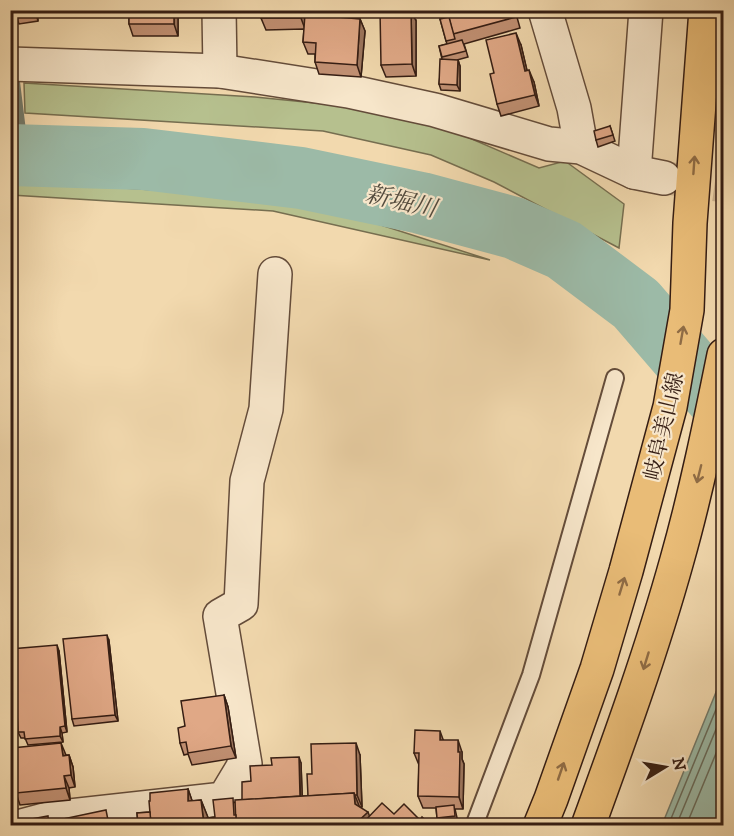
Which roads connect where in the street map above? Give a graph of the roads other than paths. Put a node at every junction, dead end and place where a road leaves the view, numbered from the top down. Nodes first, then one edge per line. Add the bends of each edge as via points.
1 (219, 10) edge
2 (545, 10) edge
3 (646, 10) edge
4 (706, 10) edge
5 (10, 64) edge
6 (220, 71) junction
7 (581, 147) junction
8 (275, 274) dead end
9 (723, 355) edge
10 (615, 378) dead end
11 (22, 825) edge
12 (474, 825) edge
13 (540, 825) edge
14 (588, 825) edge

1 - 6 street
2 - 7 street via 574,108
3 - 7 street via 649,175
13 -> 4 main road, 岐阜美山線 via 597,669 670,407 687,310
5 - 6 street
6 - 7 street via 348,91 435,110 549,144
8 - 11 street via 266,409 247,481 241,604 220,616 245,764 224,800 52,818
9 -> 14 main road, 岐阜美山線 via 701,468 677,561
10 - 12 lane via 531,675

